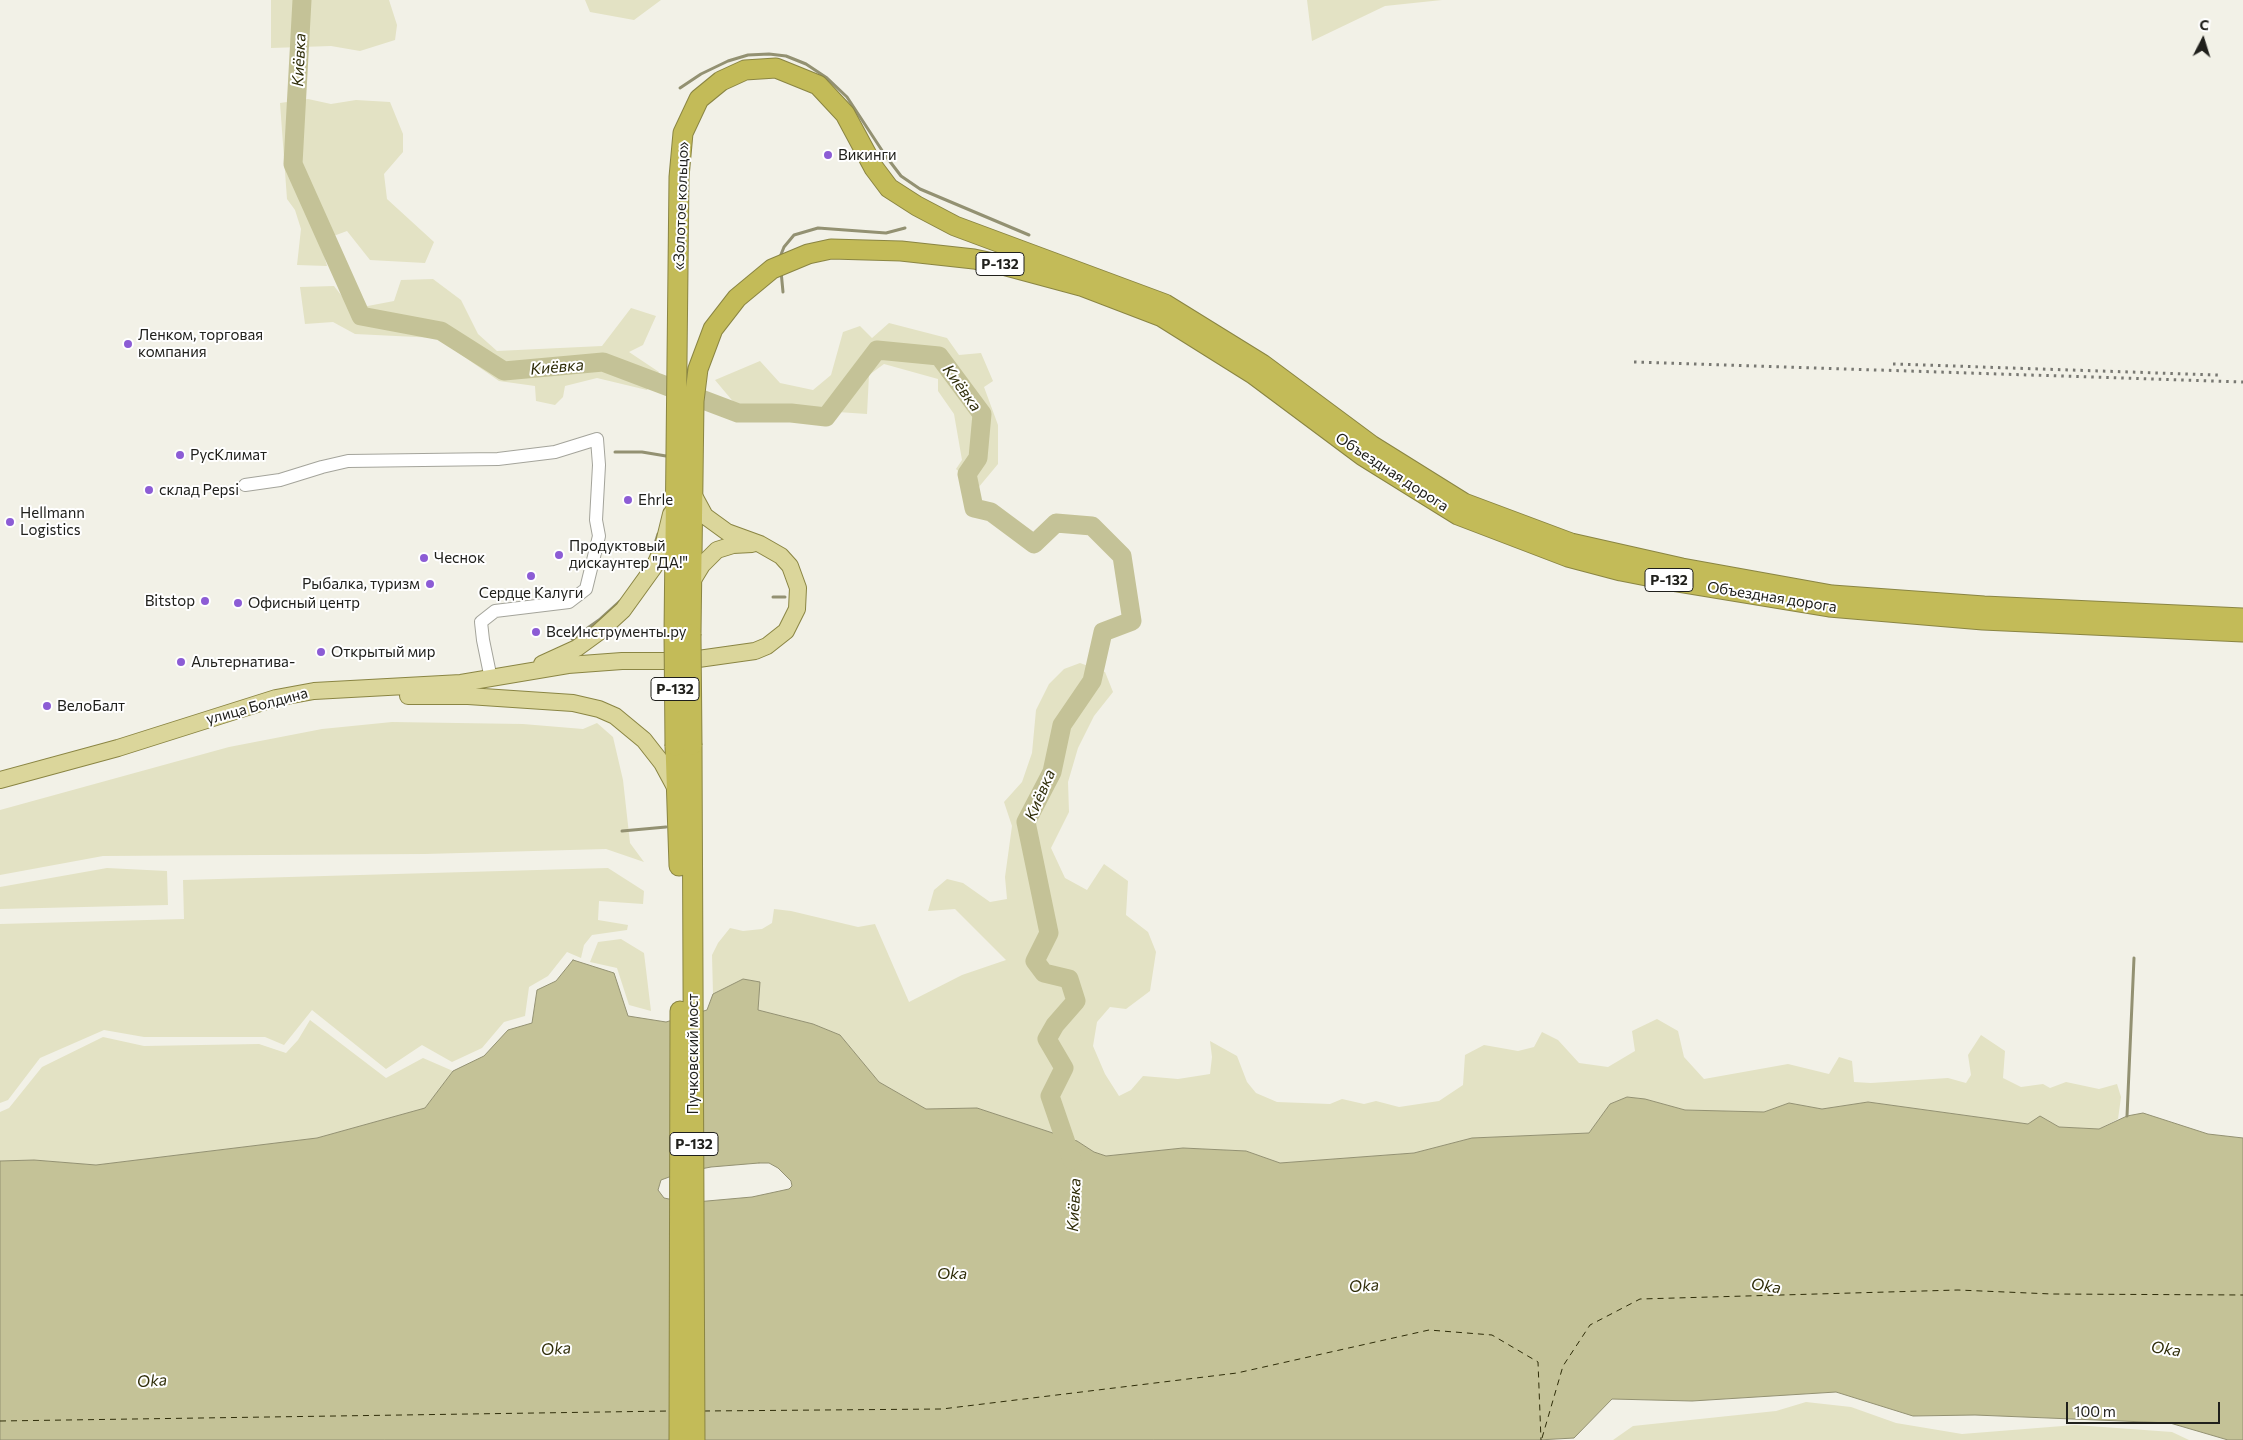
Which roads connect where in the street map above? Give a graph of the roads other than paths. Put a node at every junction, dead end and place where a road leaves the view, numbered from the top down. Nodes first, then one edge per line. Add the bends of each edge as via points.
1 (1164, 310) junction
2 (245, 485) dead end
3 (684, 492) junction
4 (760, 544) junction
5 (691, 583) junction
6 (2243, 618) edge
7 (2243, 632) edge
8 (683, 633) junction
9 (521, 674) junction
10 (491, 679) junction
11 (356, 690) junction
12 (684, 745) junction
13 (0, 780) edge
14 (676, 788) junction
15 (685, 848) junction
16 (679, 1440) edge
17 (695, 1440) edge

1 - 3 highway, «Золотое кольцо» / Р-132 via 994,263 901,251 831,249 808,254 772,269 737,298 713,329 698,369
1 - 3 highway, «Золотое кольцо» / Р-132 via 955,226 916,206 889,188 844,114 818,85 776,68 745,70 721,81 699,99 684,133 679,177
1 - 6 highway, Объездная дорога / Р-132 via 1262,364 1371,445 1464,503 1571,543 1682,568 1832,595
1 - 7 highway, Объездная дорога / Р-132 via 1363,456 1458,515 1568,557 1677,582 1829,607 1983,620
2 - 10 street via 280,480 348,462 498,460 555,452 597,439 596,520 599,536 586,589 569,602 495,611 481,622
3 - 4 main road via 705,516 728,532
3 - 5 highway, Р-132
3 - 8 highway, «Золотое кольцо» / Р-132
3 - 9 main road via 654,567 623,610 576,648
4 - 5 main road via 717,550
4 - 9 main road via 781,556 790,566 798,588 793,621 767,646 755,651 684,661 568,665
5 - 8 highway, Р-132
8 - 12 highway, Р-132, bridge
9 - 10 main road, улица Болдина
10 - 11 main road, улица Болдина
11 - 13 main road, улица Болдина via 314,691 276,698 118,748
11 - 14 main road via 390,696 468,696 573,703 599,709 615,716 644,740
12 - 14 highway, Р-132
12 - 15 highway, Р-132
14 - 15 highway, Р-132
15 - 16 highway, Пучковский мост / Р-132 via 680,1072
15 - 17 highway, Пучковский мост / Р-132

